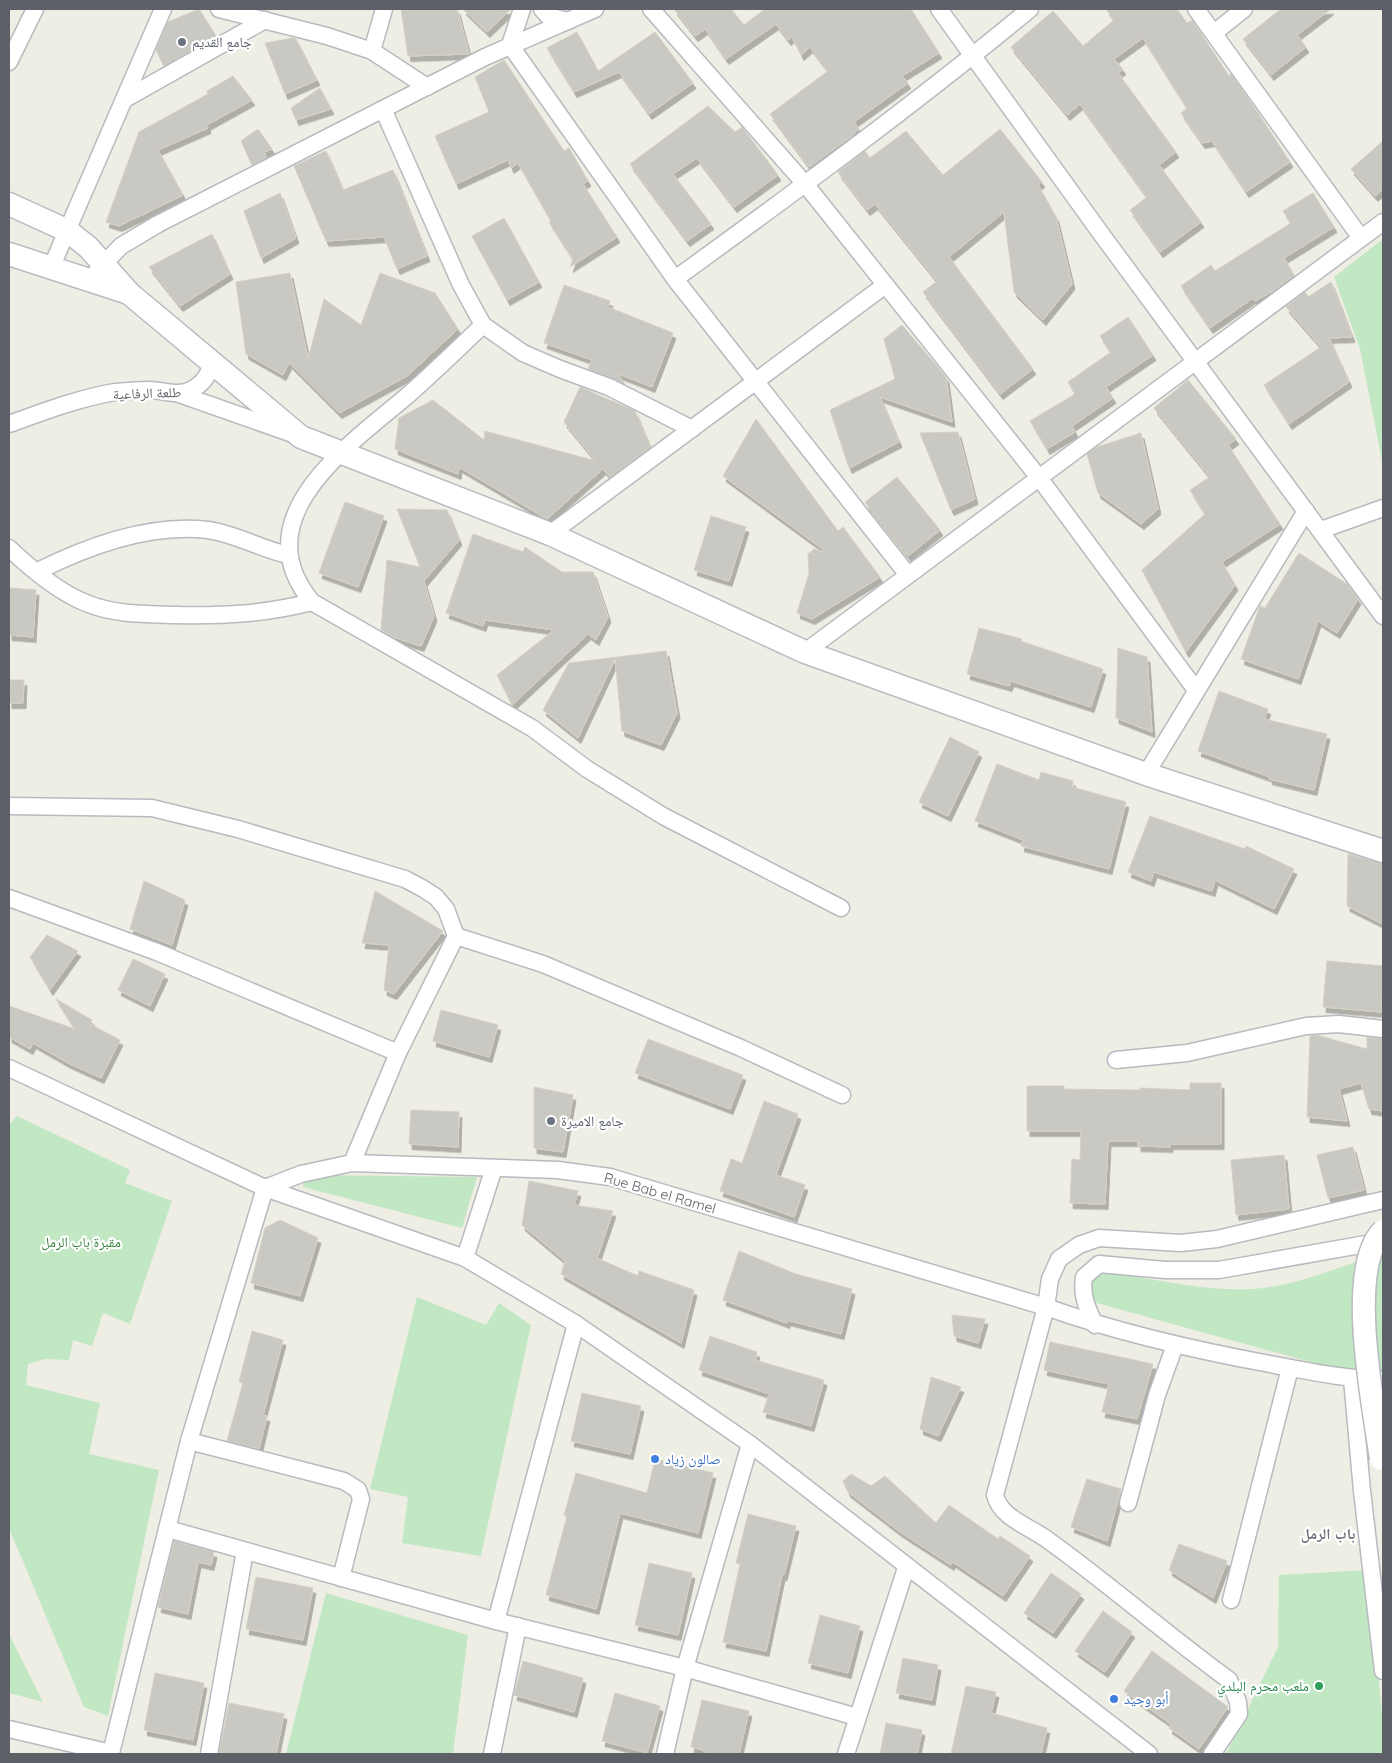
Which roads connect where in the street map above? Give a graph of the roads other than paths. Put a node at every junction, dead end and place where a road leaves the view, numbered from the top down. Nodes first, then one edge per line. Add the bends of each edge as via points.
1 (35, 9) edge
2 (164, 9) edge
3 (219, 9) edge
4 (384, 9) edge
5 (522, 9) edge
6 (542, 9) edge
7 (595, 9) edge
8 (651, 9) edge
9 (939, 9) edge
10 (1030, 9) edge
11 (1196, 9) edge
12 (1244, 9) edge
13 (265, 20) junction
14 (568, 21) junction
15 (1214, 33) junction
16 (510, 46) junction
17 (372, 51) junction
18 (974, 56) junction
19 (9, 62) edge
20 (427, 87) junction
21 (125, 99) junction
22 (383, 109) junction
23 (806, 185) junction
24 (9, 204) edge
25 (1383, 222) edge
26 (68, 231) junction
27 (1362, 238) junction
28 (9, 254) edge
29 (103, 263) junction
30 (51, 268) junction
31 (674, 279) junction
32 (90, 281) junction
33 (884, 286) junction
34 (130, 294) junction
35 (483, 325) junction
36 (212, 361) junction
37 (1195, 362) junction
38 (754, 381) junction
39 (179, 394) junction
40 (9, 424) edge
41 (692, 429) junction
42 (301, 437) junction
43 (338, 453) junction
44 (1040, 479) junction
45 (1383, 508) edge
46 (1306, 511) junction
47 (1321, 530) junction
48 (550, 534) junction
49 (9, 548) edge
50 (288, 555) junction
51 (38, 571) junction
52 (908, 575) junction
53 (312, 602) junction
54 (1383, 616) edge
55 (805, 652) junction
56 (1196, 690) junction
57 (1146, 774) junction
58 (9, 806) edge
59 (1383, 851) edge
60 (9, 898) edge
61 (841, 908) dead end
62 (456, 936) junction
63 (1383, 1029) edge
64 (398, 1053) junction
65 (1116, 1060) dead end
66 (9, 1068) edge
67 (842, 1095) dead end
68 (352, 1163) junction
69 (494, 1168) junction
70 (265, 1188) junction
71 (1383, 1200) edge
72 (1383, 1231) edge
73 (1383, 1241) edge
74 (465, 1258) junction
75 (1046, 1307) junction
76 (576, 1324) junction
77 (1095, 1325) junction
78 (1176, 1345) junction
79 (1290, 1368) junction
80 (1352, 1379) junction
81 (1383, 1380) edge
82 (189, 1442) junction
83 (750, 1444) junction
84 (1382, 1466) edge
85 (1128, 1503) dead end
86 (168, 1529) junction
87 (245, 1551) junction
88 (906, 1568) junction
89 (341, 1578) junction
90 (1231, 1600) dead end
91 (496, 1621) junction
92 (518, 1626) junction
93 (685, 1668) junction
94 (1383, 1671) edge
95 (857, 1717) junction
96 (9, 1730) edge
97 (112, 1754) edge
98 (208, 1754) edge
99 (492, 1754) edge
100 (665, 1754) edge
101 (846, 1754) edge
102 (1149, 1754) edge
103 (1212, 1754) edge

1 - 19 street
2 - 21 street
3 - 13 street
4 - 17 street
5 - 16 street
6 - 14 street via 548,16
7 - 14 street
8 - 23 street
9 - 18 street
10 - 18 street
11 - 15 street
12 - 15 street
13 - 17 street
13 - 21 street
14 - 16 street
15 - 27 street
16 - 20 street
16 - 31 street
17 - 20 street
18 - 23 street
18 - 37 street
20 - 22 street
21 - 26 street
22 - 29 street via 140,233
22 - 35 street via 460,285
23 - 31 street
23 - 33 street
24 - 26 street
25 - 27 street
26 - 29 street
26 - 30 street
27 - 37 street
28 - 30 street
29 - 32 street
29 - 34 street
30 - 32 street
31 - 38 street
32 - 34 street
33 - 38 street
33 - 44 street
34 - 36 street
35 - 41 street via 523,352 609,387
35 - 43 street via 416,388
36 - 39 street, طلعة الرفاعية via 204,381
36 - 42 street
37 - 44 street
37 - 46 street
38 - 41 street
38 - 52 street
39 - 40 street, طلعة الرفاعية via 150,390 114,392
39 - 42 street
41 - 48 street
42 - 43 street
43 - 48 street
43 - 50 street via 317,478 298,509
44 - 52 street
44 - 56 street
45 - 47 street
46 - 47 street
46 - 56 street
47 - 54 street
48 - 55 street
49 - 51 street
50 - 51 street via 208,530 173,530 98,544
50 - 53 street via 298,586
51 - 53 street via 58,588 86,603 140,615 234,616
52 - 55 street
53 - 61 street via 532,728 587,769 664,816
55 - 57 street
56 - 57 street
57 - 59 street
58 - 62 street via 152,808 238,828 404,879 436,897 446,908
60 - 64 street via 158,952
62 - 64 street
62 - 67 street via 543,964 741,1048
63 - 65 street via 1339,1024 1306,1026 1187,1053
64 - 68 street
66 - 70 street
68 - 69 street, Rue Bab el Ramel
68 - 70 street, Rue Bab el Ramel via 301,1174
69 - 74 street
69 - 75 street, Rue Bab el Ramel via 558,1170 610,1177
70 - 74 street
70 - 82 street
71 - 75 street via 1217,1239 1181,1243 1099,1238 1079,1245 1059,1259 1050,1279
72 - 84 street, bridge via 1375,1240 1364,1285 1364,1337
73 - 77 street via 1219,1270 1165,1270 1099,1264 1084,1277 1082,1289 1085,1305
74 - 76 street
75 - 77 street, Rue Bab el Ramel
75 - 103 street via 996,1500 1005,1512 1045,1538 1229,1680 1240,1714
76 - 83 street
76 - 91 street
77 - 78 street, Rue Bab el Ramel
78 - 79 street, Rue Bab el Ramel
78 - 85 street via 1157,1395
79 - 80 street, Rue Bab el Ramel
79 - 90 street
80 - 81 street, Rue Bab el Ramel
80 - 94 street
82 - 86 street
82 - 89 street via 344,1481 358,1490 361,1499
83 - 88 street
83 - 93 street
86 - 87 street
86 - 97 street
87 - 89 street
87 - 98 street
88 - 95 street
88 - 102 street
89 - 91 street
91 - 92 street
92 - 93 street
92 - 99 street
93 - 95 street
93 - 100 street
95 - 101 street
96 - 97 street

